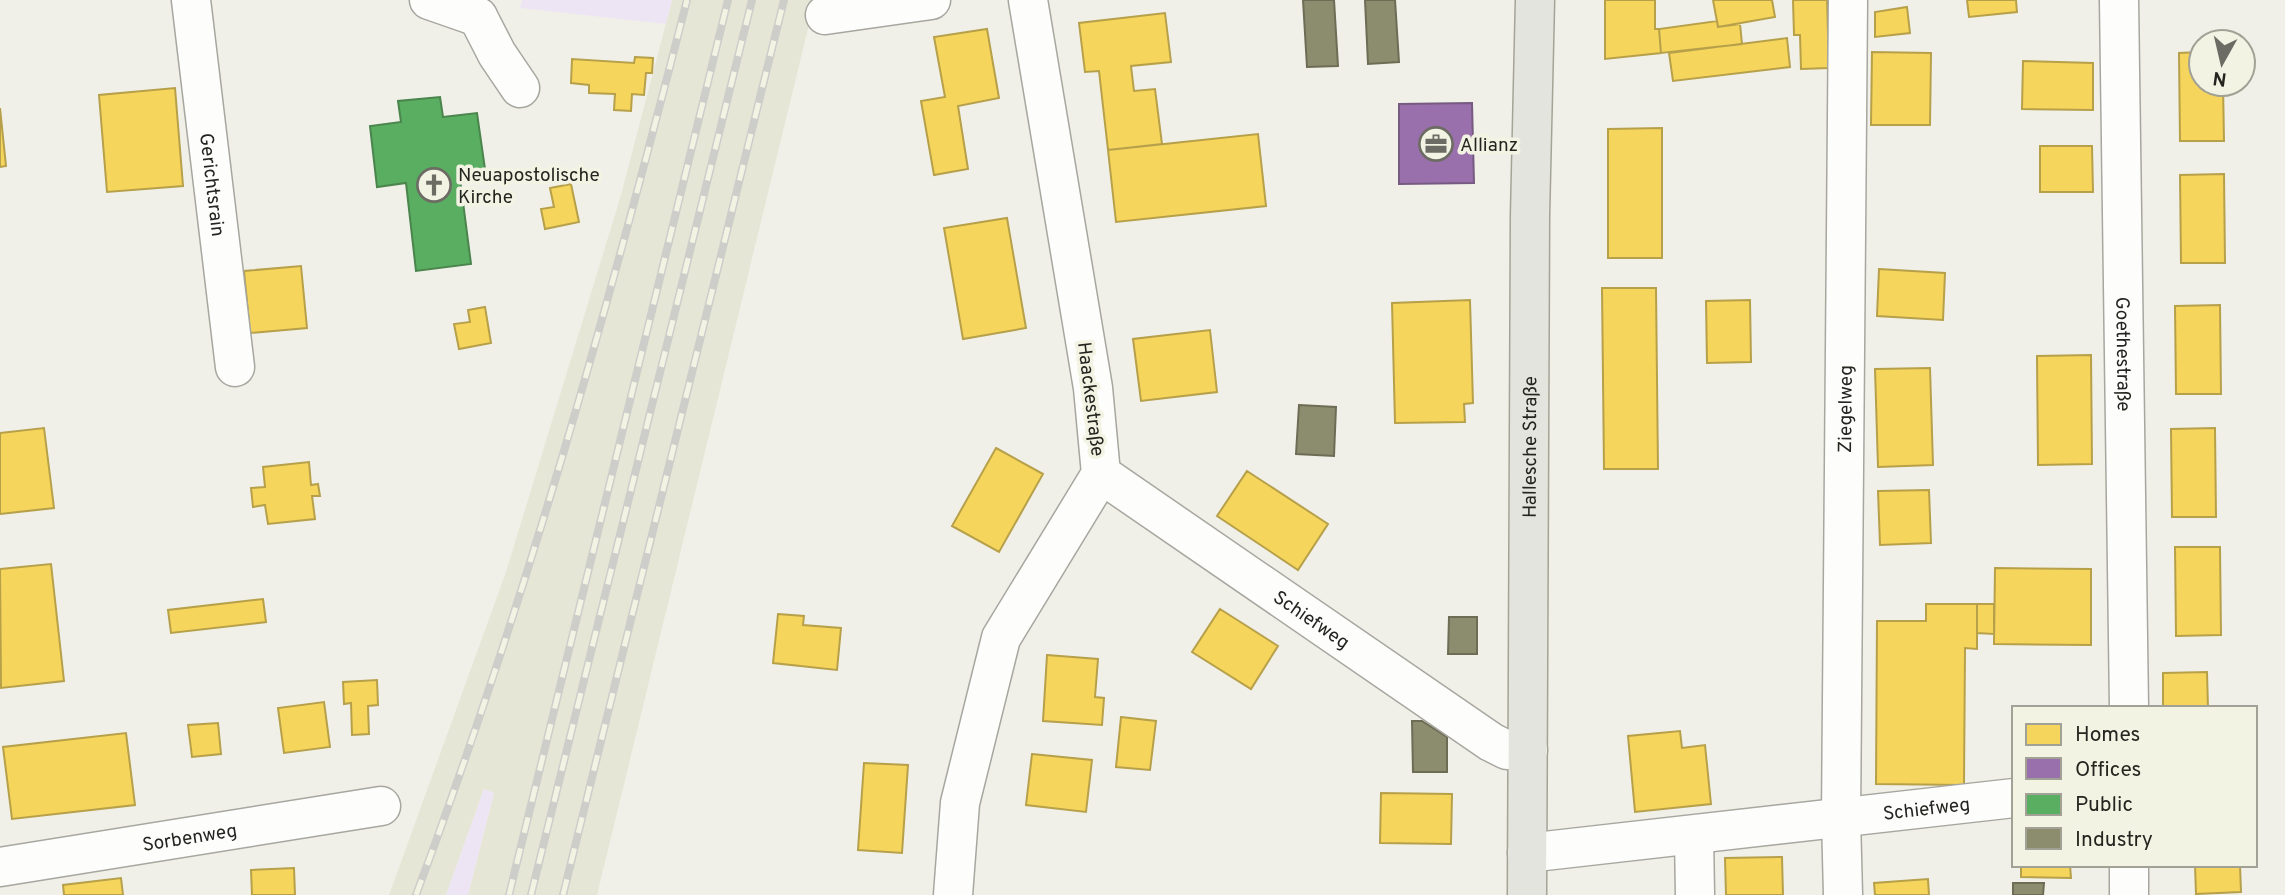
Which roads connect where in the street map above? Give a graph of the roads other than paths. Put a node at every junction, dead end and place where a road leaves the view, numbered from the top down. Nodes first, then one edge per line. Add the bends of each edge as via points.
1 (191, 0) edge
2 (429, 0) edge
3 (931, 0) edge
4 (1028, 0) edge
5 (1535, 0) edge
6 (1848, 0) edge
7 (2119, 0) edge
8 (487, 8) edge
9 (825, 15) dead end
10 (520, 88) dead end
11 (235, 367) dead end
12 (1101, 474) junction
13 (2129, 706) edge
14 (1528, 750) junction
15 (2012, 798) edge
16 (381, 806) dead end
17 (1841, 818) junction
18 (1694, 836) junction
19 (1527, 853) junction
20 (0, 867) edge
21 (2129, 867) edge
22 (953, 895) edge
23 (1527, 895) edge
24 (1695, 895) edge
25 (1843, 895) edge
26 (2129, 895) edge

1 - 11 street, Gerichtsrain
2 - 8 street
3 - 9 street
4 - 12 street, Haackestraße via 1093,388
5 - 14 main road, Hallesche Straße
6 - 17 street, Ziegelweg
7 - 13 street, Goethestraße
8 - 10 street via 497,54
12 - 14 street, Schiefweg via 1491,742 1507,750
12 - 22 street, Haackestraße via 1001,638 960,803
14 - 19 main road, Hallesche Straße
15 - 17 street, Schiefweg
16 - 20 street, Sorbenweg
17 - 18 street, Schiefweg
17 - 25 street
18 - 19 street, Schiefweg
18 - 24 street
19 - 23 main road, Hallesche Straße
21 - 26 street

